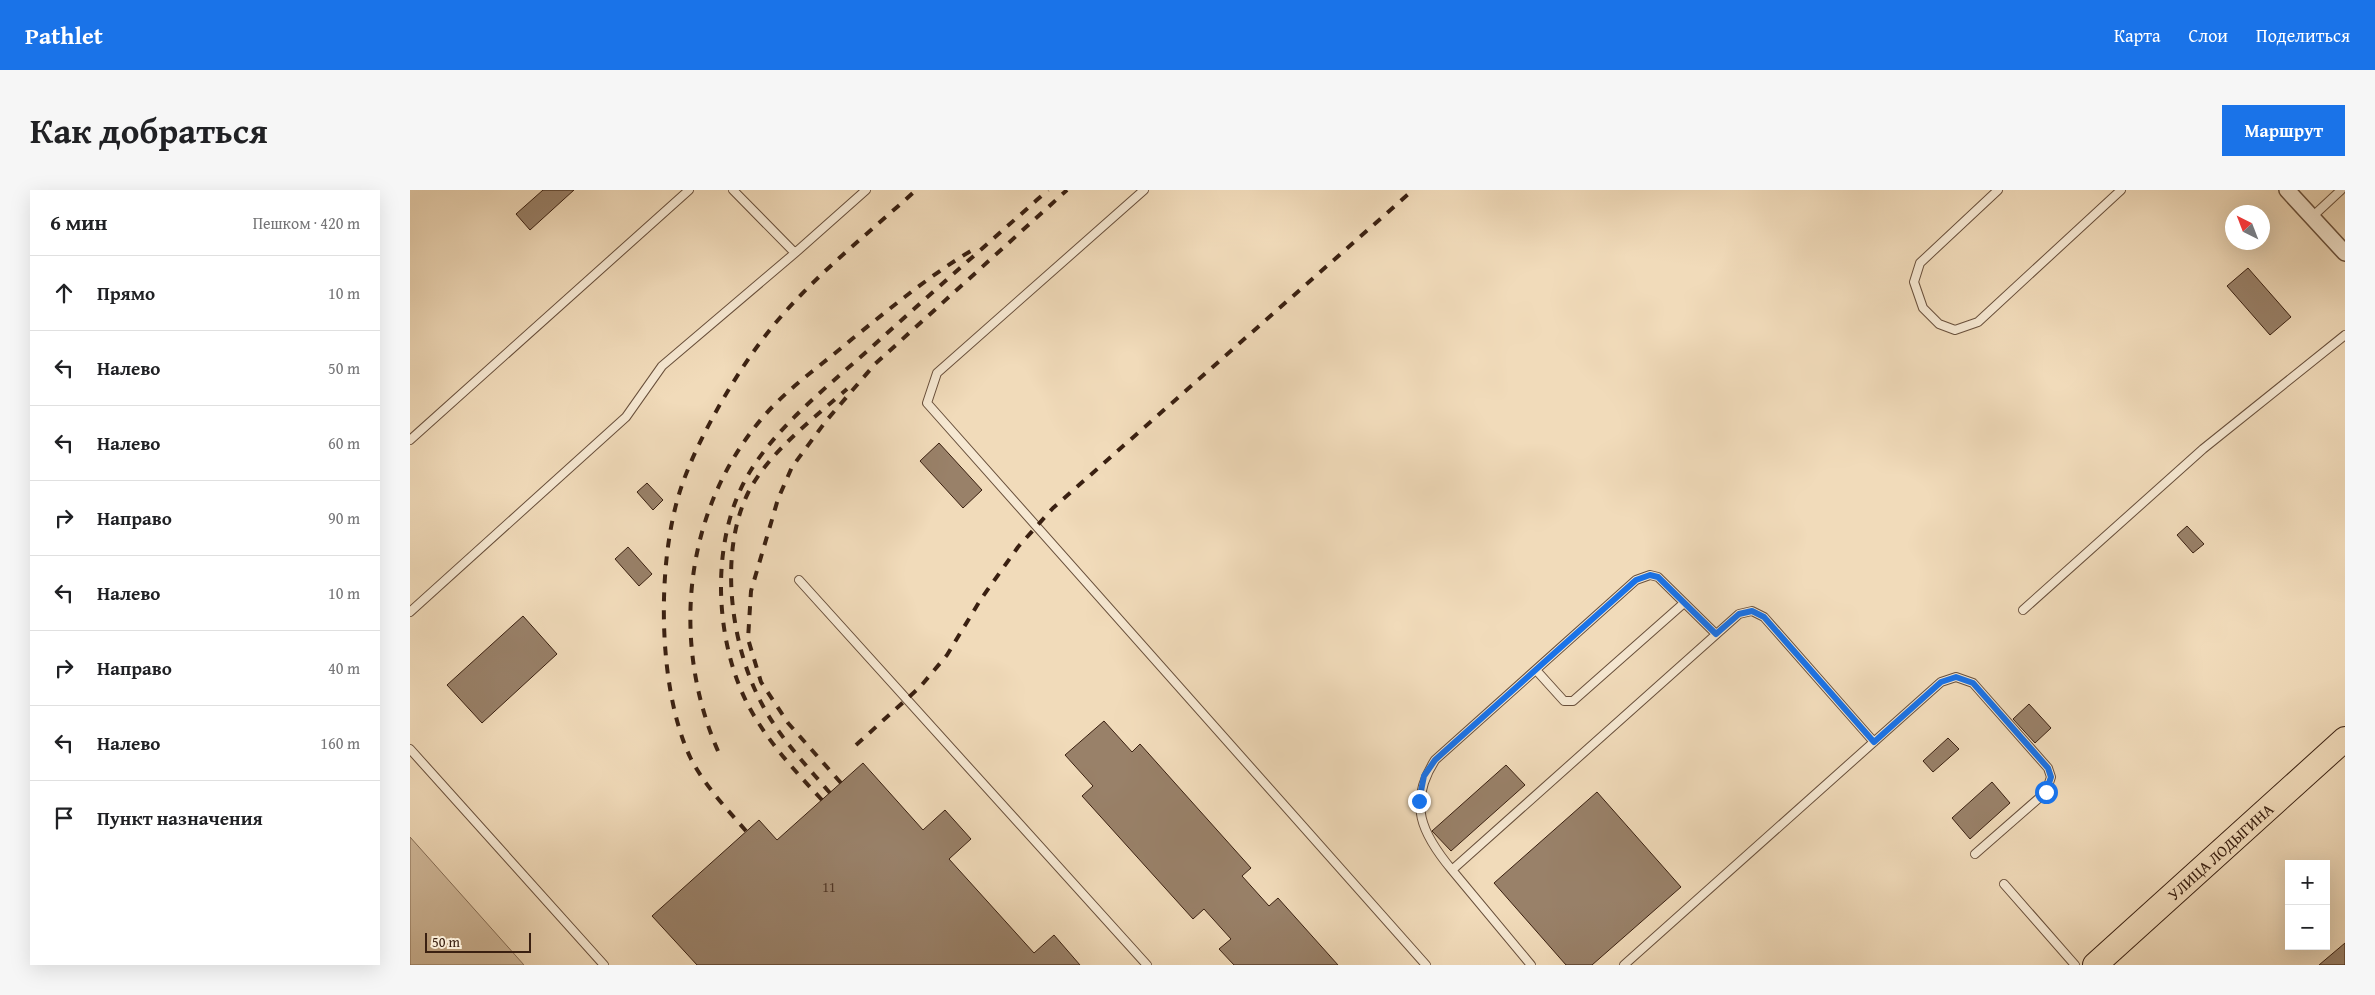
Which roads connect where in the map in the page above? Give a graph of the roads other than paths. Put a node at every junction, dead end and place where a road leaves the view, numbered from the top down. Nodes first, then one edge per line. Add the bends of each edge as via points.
1 (689, 190) edge
2 (733, 190) edge
3 (866, 190) edge
4 (1144, 190) edge
5 (1998, 190) edge
6 (2121, 190) edge
7 (2287, 190) edge
8 (2341, 190) edge
9 (2312, 217) junction
10 (796, 253) junction
11 (2345, 253) edge
12 (2345, 335) edge
13 (410, 440) edge
14 (799, 580) dead end
15 (1684, 603) junction
16 (2023, 610) dead end
17 (410, 612) edge
18 (1716, 634) junction
19 (1536, 670) junction
20 (2345, 739) edge
21 (1874, 742) junction
22 (410, 749) edge
23 (1975, 854) dead end
24 (1452, 870) junction
25 (2004, 884) dead end
26 (604, 965) edge
27 (1147, 965) edge
28 (1426, 965) edge
29 (1531, 965) edge
30 (1624, 965) edge
31 (2075, 965) edge
32 (2095, 965) edge

1 - 13 lane
2 - 10 lane
3 - 10 lane
4 - 28 lane via 938,372 927,402
5 - 6 lane via 1920,263 1914,282 1923,308 1939,324 1955,330 1978,322
7 - 9 street
8 - 9 lane
9 - 11 street
10 - 17 lane via 662,366 626,417
12 - 16 lane via 2203,450
14 - 27 lane
15 - 18 lane
15 - 19 lane via 1658,577 1650,575 1636,580
15 - 19 lane via 1573,701 1564,701
18 - 21 lane via 1739,614 1752,611 1764,617
18 - 24 lane
19 - 24 lane via 1435,760 1424,776 1419,801 1424,829
20 - 32 main road, УЛИЦА ЛОДЫГИНА
21 - 23 lane via 1941,682 1956,677 1973,683 2048,768 2051,777 2046,792
21 - 30 lane
22 - 26 lane
24 - 29 lane
25 - 31 lane

